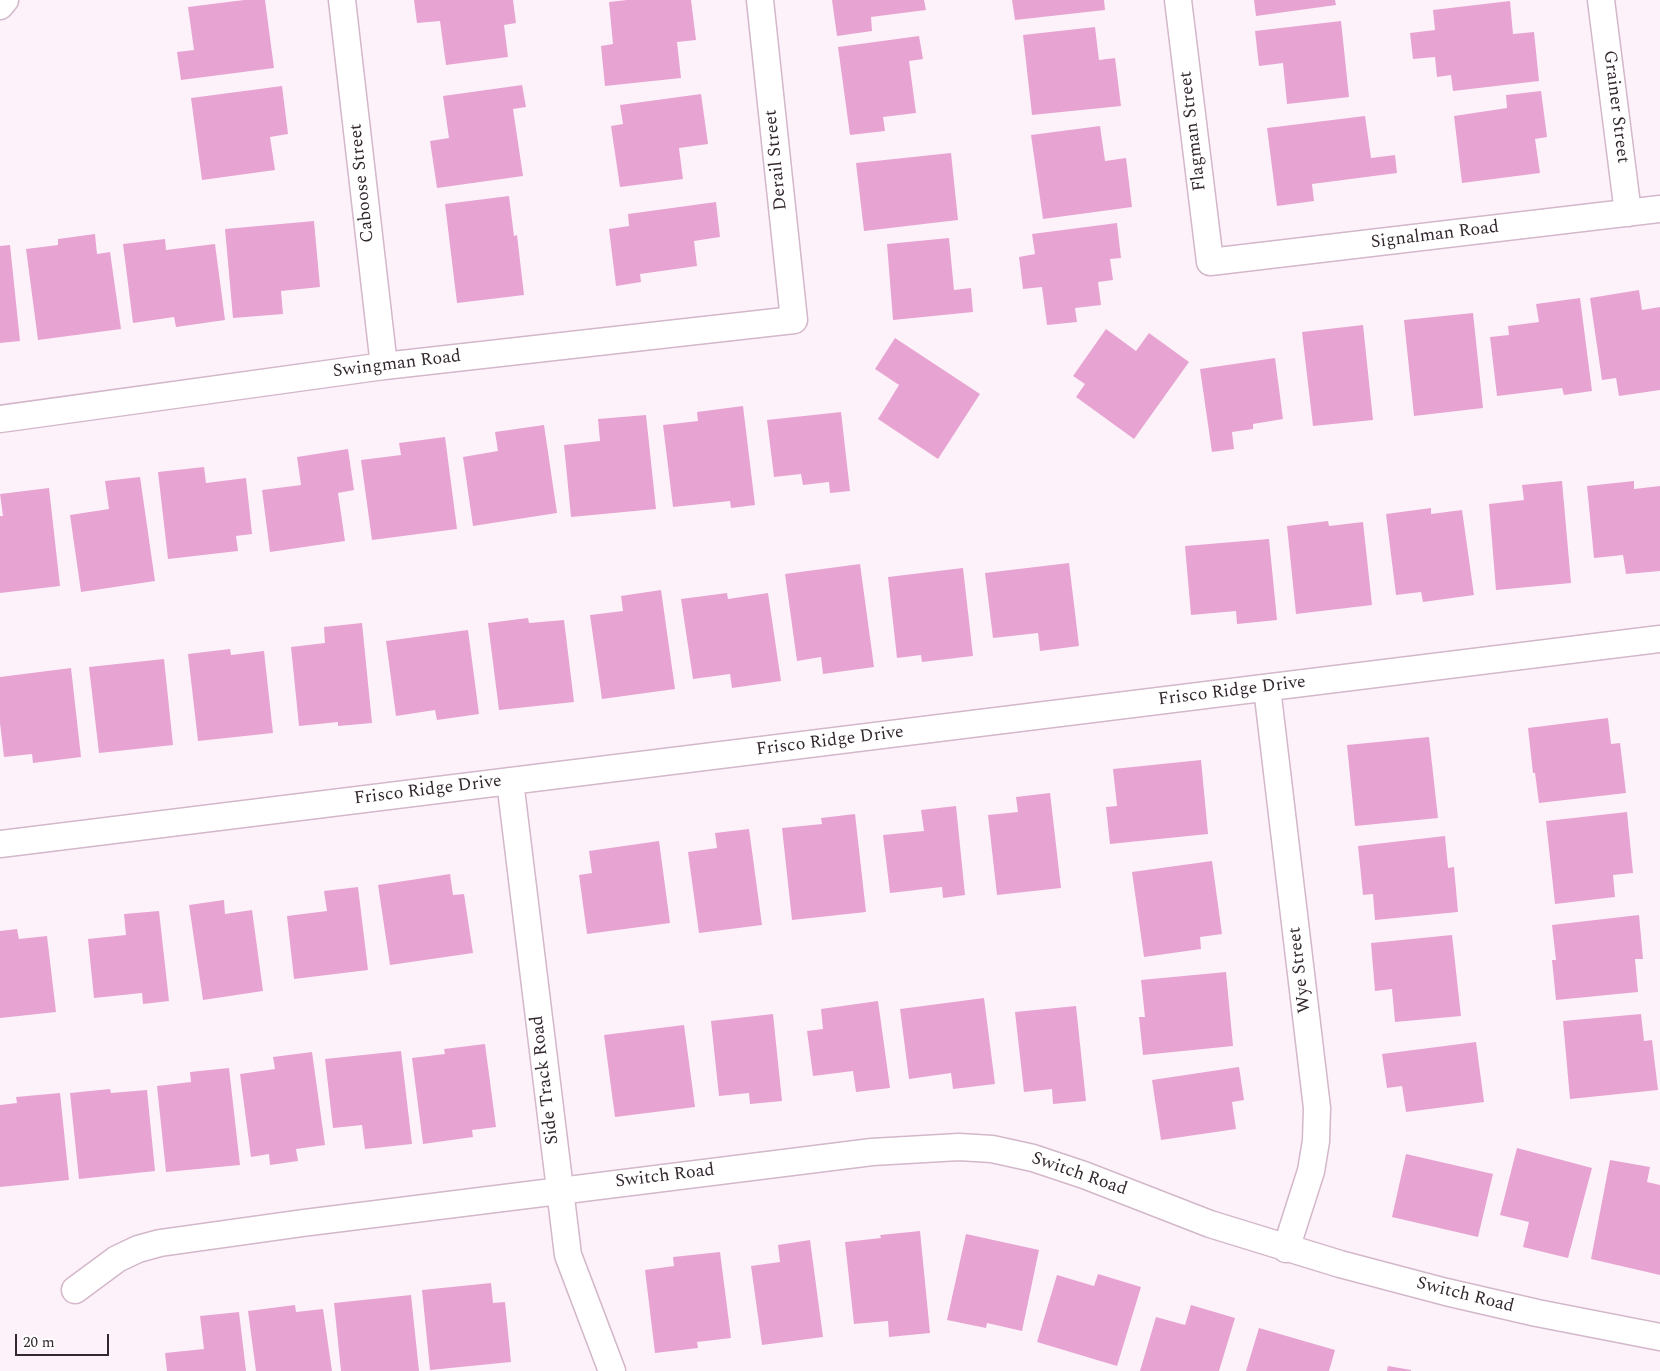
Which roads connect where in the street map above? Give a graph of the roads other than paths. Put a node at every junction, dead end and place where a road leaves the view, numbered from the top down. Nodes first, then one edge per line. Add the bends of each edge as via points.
1 (5, 0) edge
2 (342, 0) edge
3 (760, 0) edge
4 (1178, 0) edge
5 (1601, 0) edge
6 (0, 6) edge
7 (1660, 209) edge
8 (1628, 213) junction
9 (1210, 262) joint
10 (794, 320) joint
11 (384, 366) junction
12 (0, 419) edge
13 (1660, 639) edge
14 (1266, 688) junction
15 (510, 781) junction
16 (0, 844) edge
17 (560, 1190) junction
18 (1286, 1248) junction
19 (75, 1290) dead end
20 (1660, 1337) edge
21 (612, 1371) edge

1 - 6 street
2 - 11 street, Caboose Street
3 - 10 street, Derail Street
4 - 9 street, Flagman Street
5 - 8 street, Grainer Street
7 - 8 street, Signalman Road
8 - 9 street, Signalman Road
10 - 11 street, Swingman Road
11 - 12 street, Swingman Road
13 - 14 street, Frisco Ridge Drive
14 - 15 street, Frisco Ridge Drive
14 - 18 street, Wye Street via 1317,1108 1311,1171
15 - 16 street, Frisco Ridge Drive
15 - 17 street, Side Track Road
17 - 18 street, Switch Road via 872,1152 959,1147 992,1149 1084,1175 1210,1224
17 - 19 street, Switch Road via 160,1243 117,1258
17 - 21 street, Side Track Road via 568,1255
18 - 20 street, Switch Road via 1446,1292

